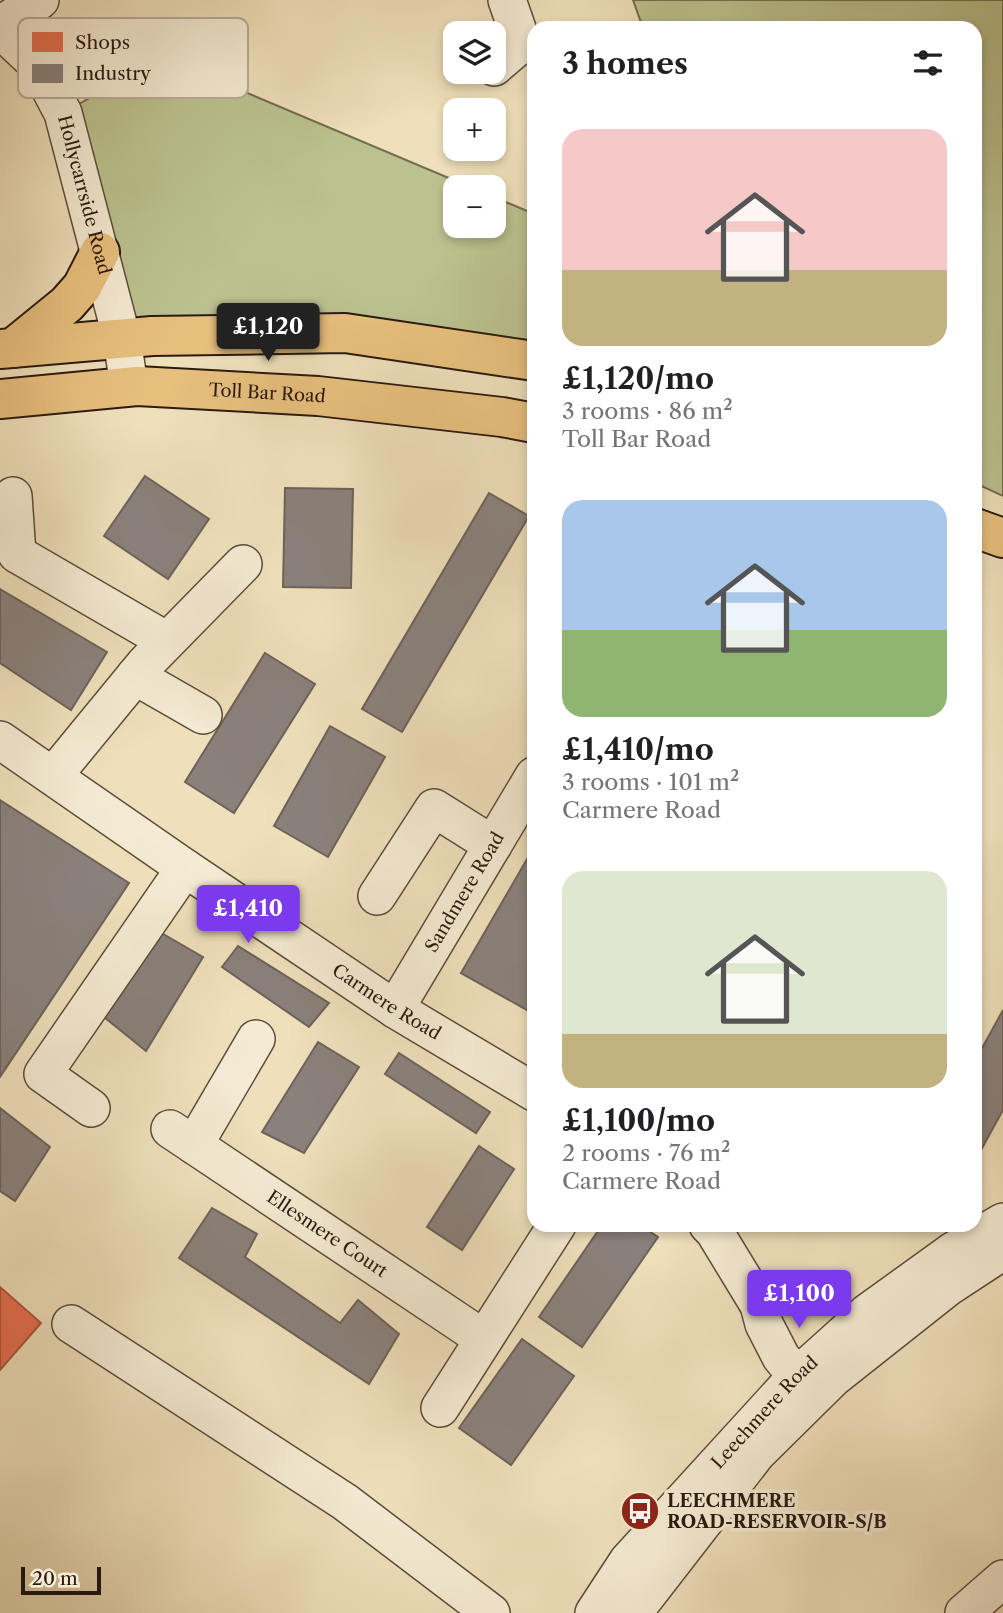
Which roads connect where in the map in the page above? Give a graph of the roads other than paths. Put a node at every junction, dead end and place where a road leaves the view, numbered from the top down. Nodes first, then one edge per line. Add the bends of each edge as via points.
1 (40, 0) edge
2 (507, 0) edge
3 (0, 27) edge
4 (18, 45) edge
5 (506, 57) edge
6 (55, 98) edge
7 (100, 252) junction
8 (122, 339) junction
9 (6, 348) edge
10 (527, 360) edge
11 (128, 386) junction
12 (0, 399) edge
13 (527, 422) edge
14 (13, 495) dead end
15 (982, 530) edge
16 (1003, 538) edge
17 (243, 564) dead end
18 (167, 641) junction
19 (135, 676) junction
20 (203, 715) dead end
21 (0, 740) edge
22 (53, 776) junction
23 (527, 788) edge
24 (493, 845) junction
25 (185, 868) junction
26 (377, 896) dead end
27 (395, 1009) junction
28 (256, 1039) dead end
29 (527, 1088) edge
30 (91, 1108) dead end
31 (1003, 1222) edge
32 (553, 1232) edge
33 (715, 1232) edge
34 (1003, 1251) edge
35 (71, 1324) dead end
36 (484, 1339) junction
37 (815, 1378) junction
38 (440, 1408) dead end
39 (1003, 1579) edge
40 (491, 1613) edge
41 (594, 1613) edge
42 (633, 1613) edge
43 (964, 1613) edge

1 - 3 street
2 - 5 street via 522,43
3 - 4 street, Hollycarrside Road
6 - 7 street, Hollycarrside Road
7 - 8 street, Hollycarrside Road
7 - 9 main road via 82,287 67,304
8 - 9 main road
8 - 10 main road via 345,334
8 - 11 street, Hollycarrside Road
11 - 12 main road, Toll Bar Road
11 - 13 main road, Toll Bar Road via 318,396
14 - 18 street via 17,554
15 - 16 main road
17 - 18 street
18 - 19 street
19 - 20 street
19 - 22 street
21 - 22 street, Carmere Road
22 - 25 street, Carmere Road
23 - 24 street, Sandmere Road
24 - 26 street via 434,808
24 - 27 street, Sandmere Road
25 - 27 street, Carmere Road
25 - 30 street via 43,1074
27 - 29 street, Carmere Road
28 - 36 street, Ellesmere Court via 182,1137
31 - 37 street, Leechmere Road via 953,1251 867,1313
32 - 36 street
33 - 37 street via 759,1305 781,1357
34 - 37 street, Leechmere Road
35 - 40 street via 345,1502
36 - 38 street
37 - 41 street, Leechmere Road via 628,1561
37 - 42 street, Leechmere Road
39 - 43 street

